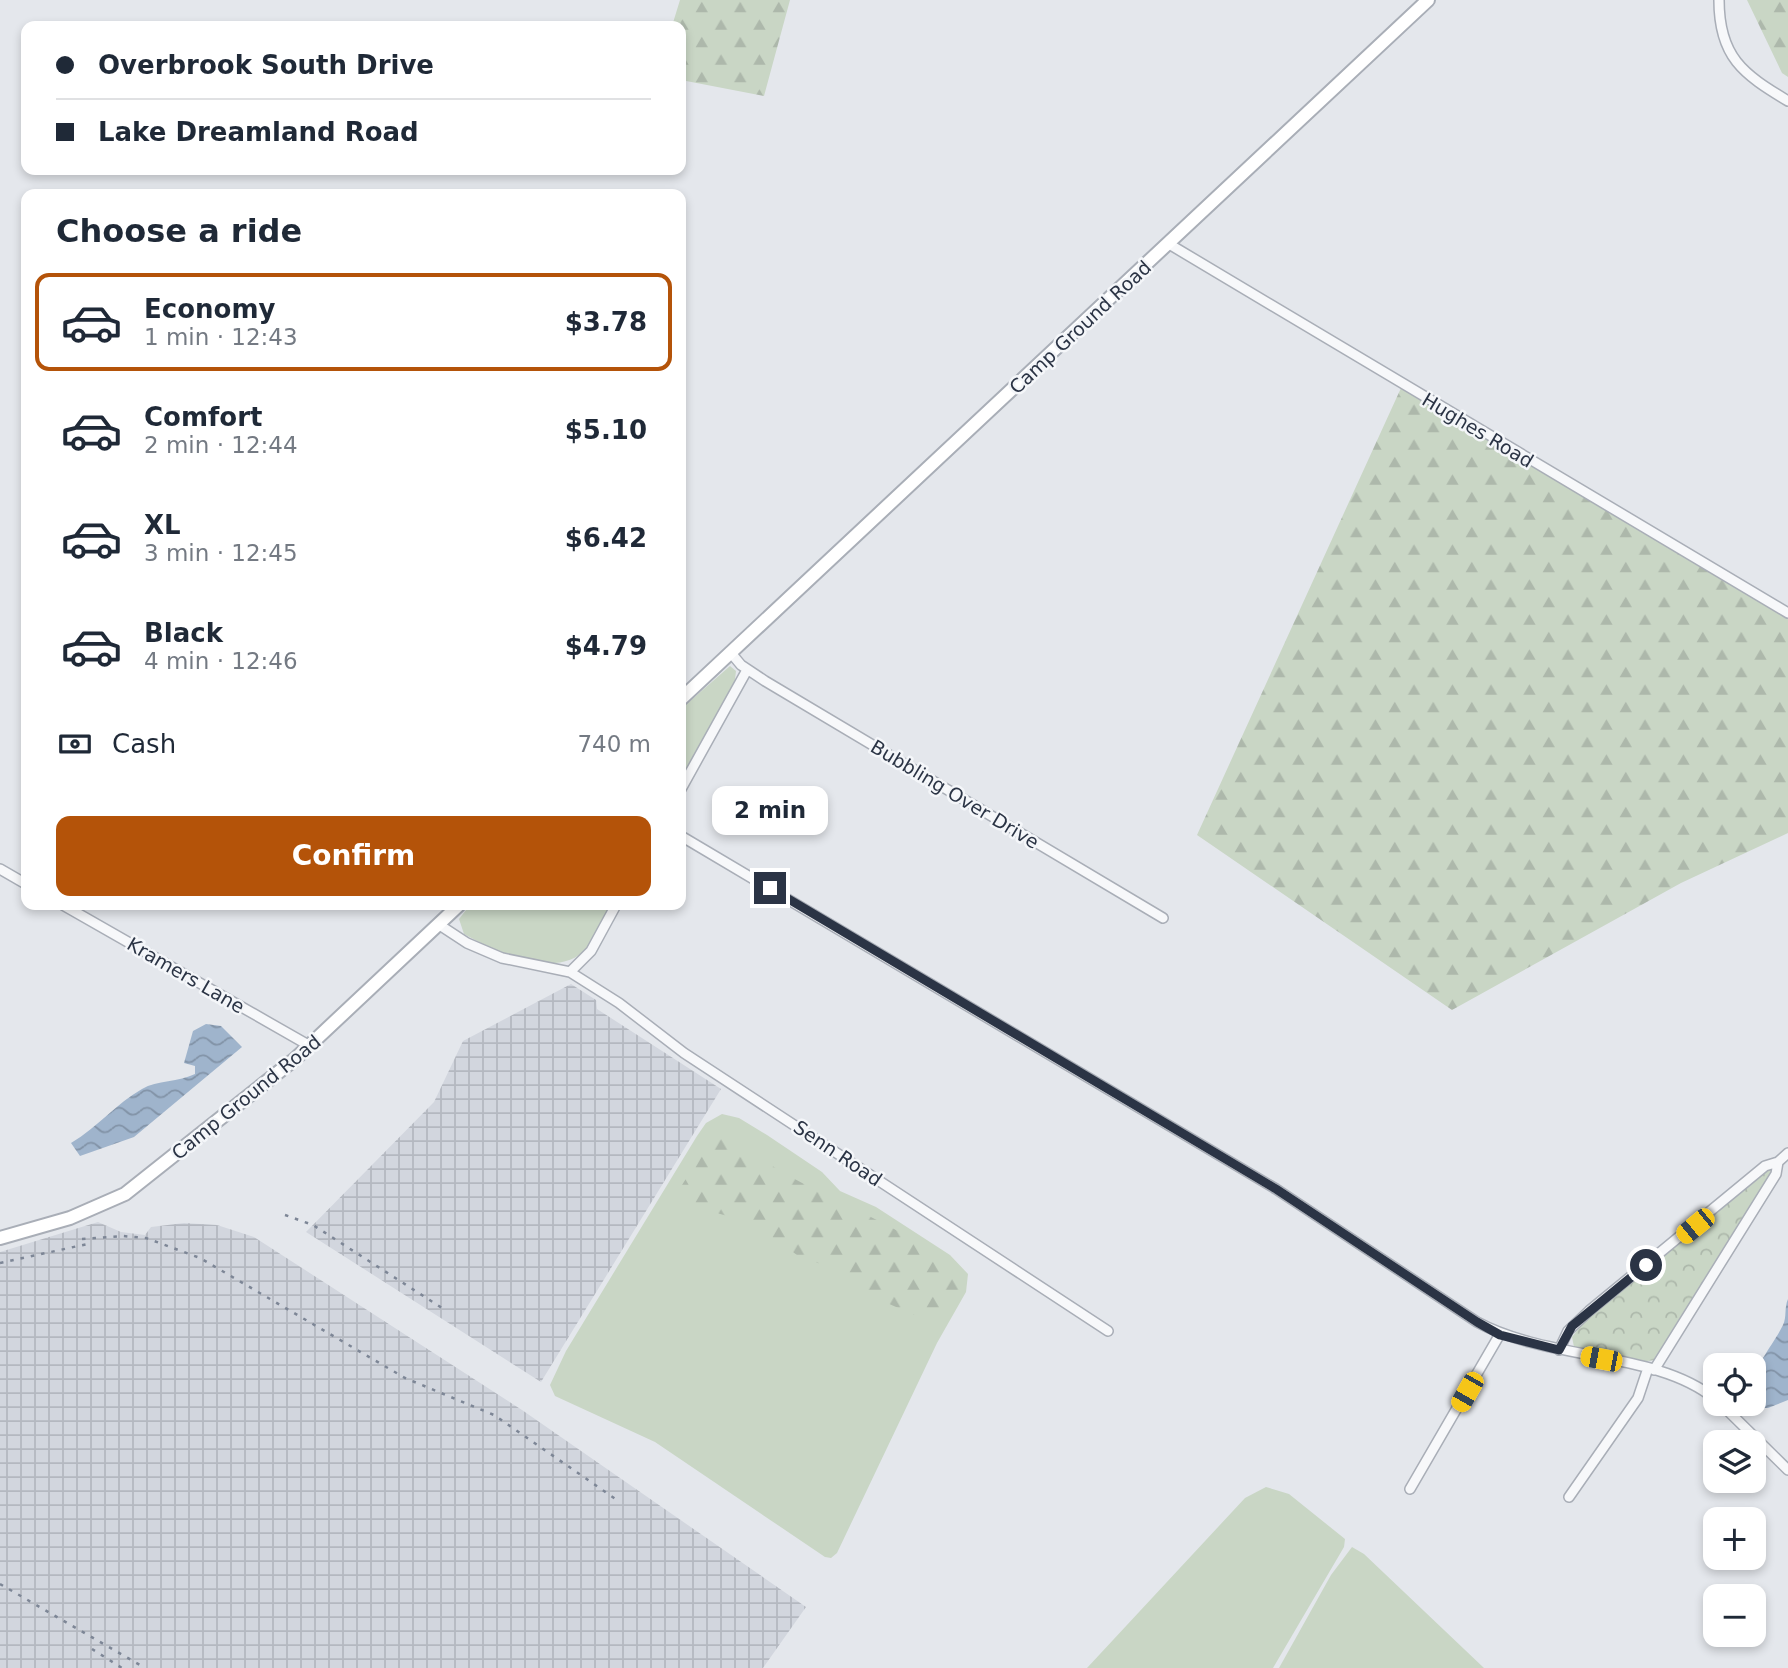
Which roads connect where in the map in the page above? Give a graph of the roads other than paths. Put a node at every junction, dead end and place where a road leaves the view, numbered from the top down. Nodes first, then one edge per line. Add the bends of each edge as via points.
1 (1428, 0) edge
2 (1719, 0) edge
3 (1788, 101) edge
4 (1169, 244) junction
5 (1788, 613) edge
6 (731, 653) junction
7 (747, 670) junction
8 (686, 694) edge
9 (686, 780) edge
10 (686, 839) edge
11 (0, 869) edge
12 (21, 881) edge
13 (72, 910) edge
14 (453, 910) edge
15 (612, 910) edge
16 (1163, 918) dead end
17 (438, 924) junction
18 (570, 972) junction
19 (310, 1046) junction
20 (1788, 1153) edge
21 (1779, 1162) junction
22 (0, 1238) edge
23 (1108, 1331) dead end
24 (1500, 1335) junction
25 (1559, 1350) junction
26 (1651, 1369) junction
27 (1703, 1391) edge
28 (1733, 1416) edge
29 (1788, 1470) edge
30 (1410, 1489) dead end
31 (1569, 1497) dead end

1 - 4 street, Camp Ground Road
2 - 3 street via 1723,38 1731,55 1748,76
4 - 5 street, Hughes Road
4 - 6 street, Camp Ground Road
6 - 7 street
6 - 8 street, Camp Ground Road
7 - 9 street
7 - 16 street, Bubbling Over Drive
10 - 24 street via 1276,1189
11 - 12 street
13 - 19 street, Kramers Lane
14 - 17 street, Camp Ground Road
15 - 18 street via 591,951
17 - 18 street via 502,958
17 - 19 street, Camp Ground Road
18 - 23 street, Senn Road via 684,1053
19 - 22 street, Camp Ground Road via 125,1194 71,1218
20 - 21 street
21 - 25 street via 1765,1166 1589,1311 1568,1331
21 - 26 street via 1776,1174
24 - 25 street
24 - 30 street
25 - 26 street
26 - 27 street
26 - 31 street via 1638,1398
28 - 29 street

